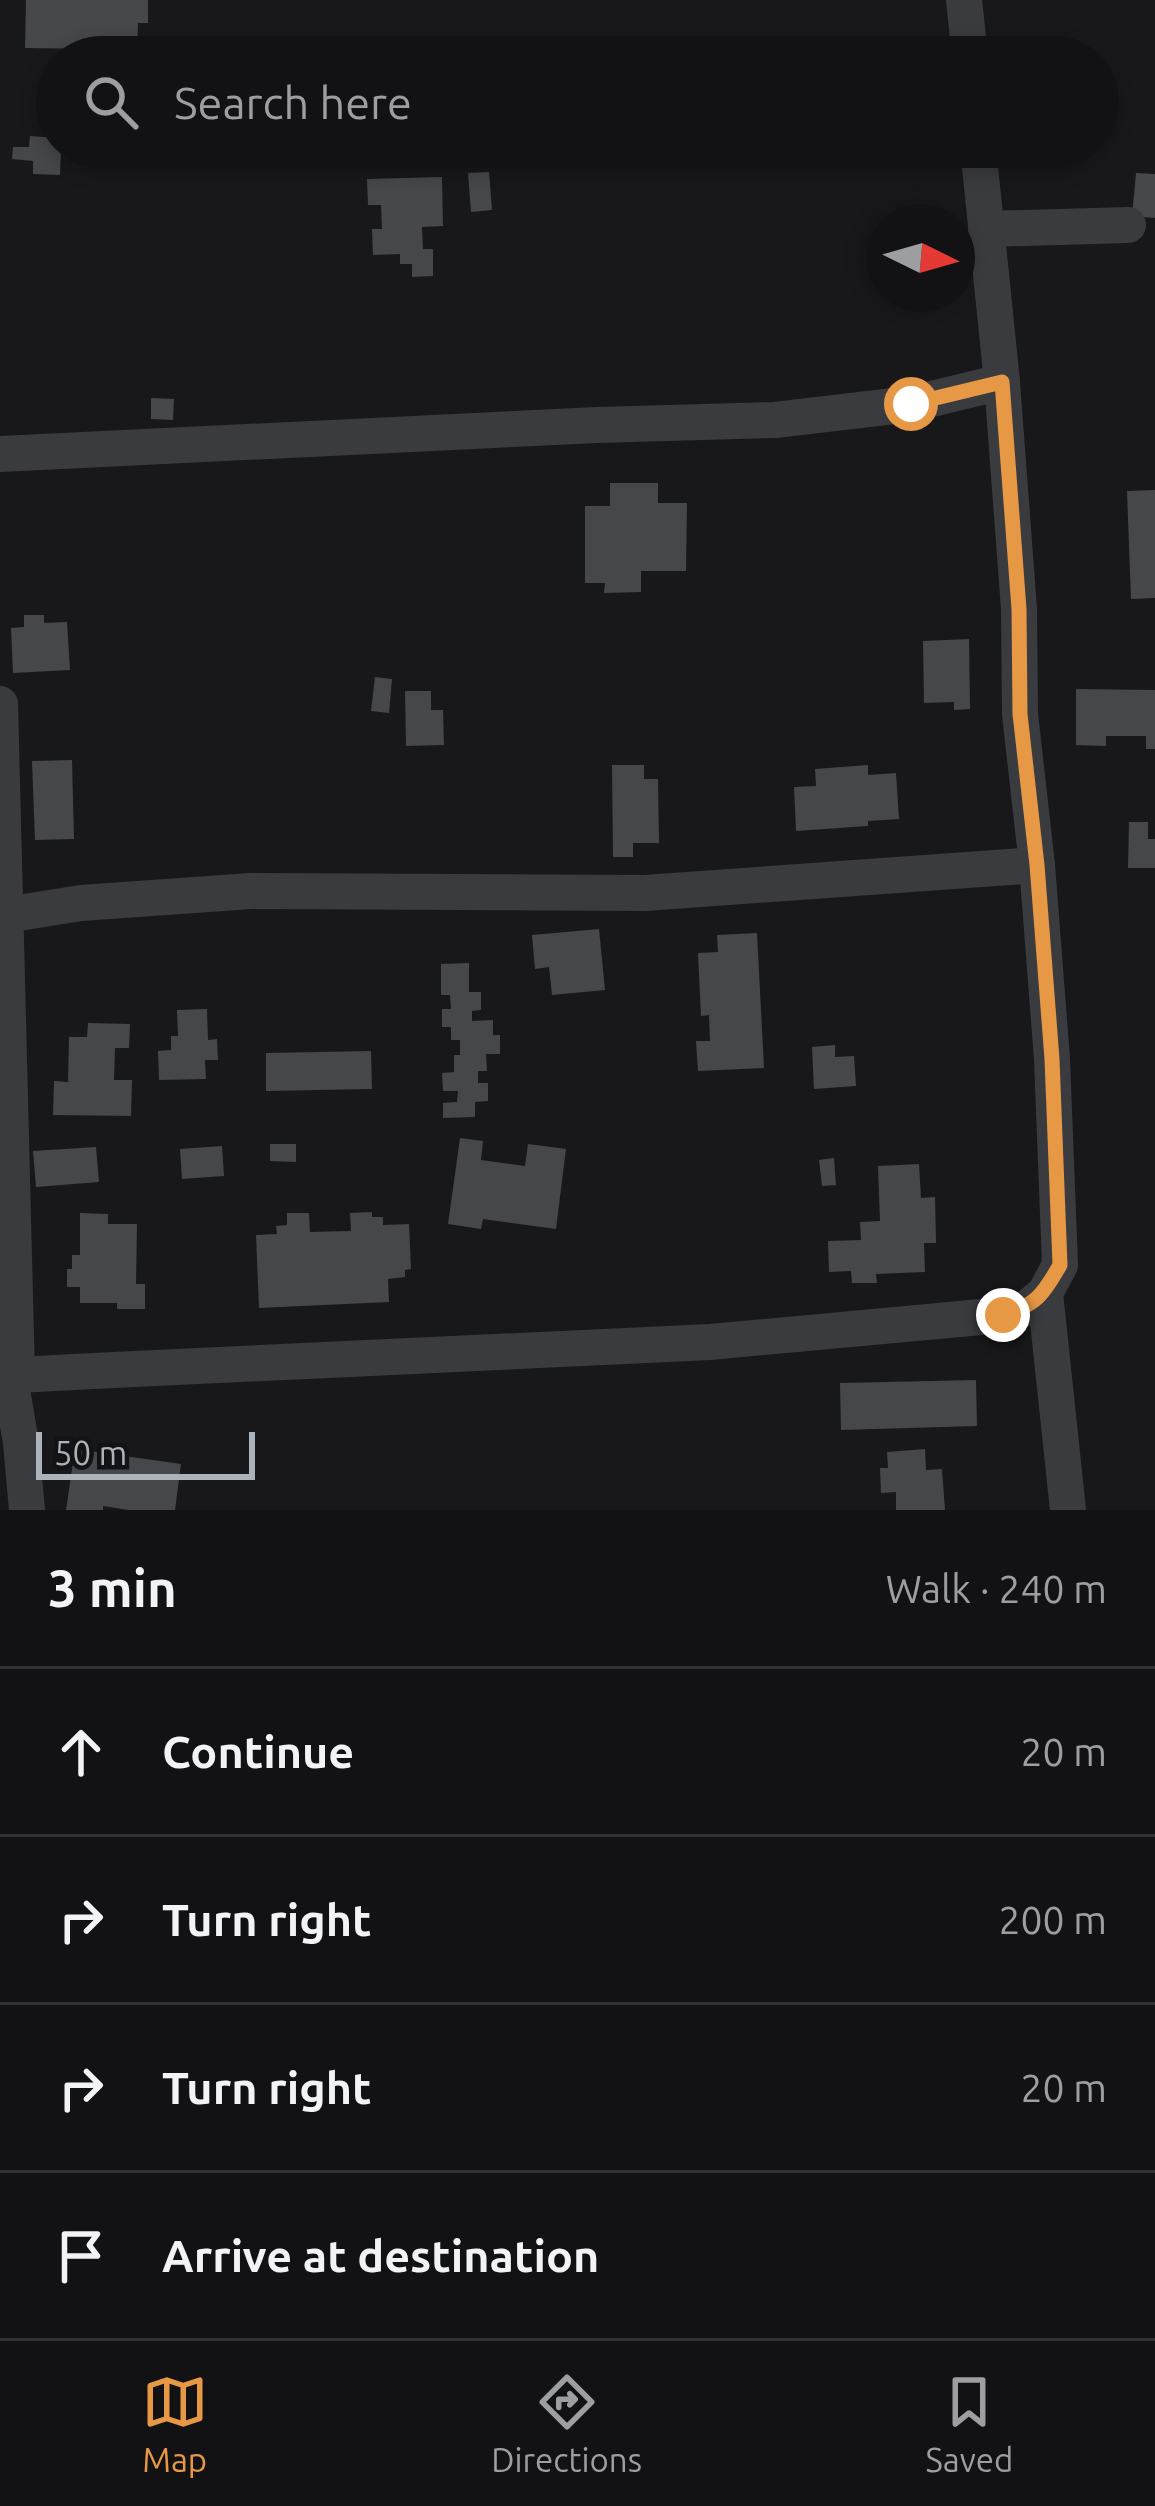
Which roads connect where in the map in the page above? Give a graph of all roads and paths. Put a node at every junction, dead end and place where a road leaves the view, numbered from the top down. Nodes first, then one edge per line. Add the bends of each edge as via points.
1 (964, 0) edge
2 (968, 36) edge
3 (981, 168) edge
4 (1128, 225) dead end
5 (986, 229) junction
6 (1002, 382) junction
7 (0, 454) edge
8 (0, 704) edge
9 (1037, 865) junction
10 (6, 915) junction
11 (1045, 1293) junction
12 (9, 1377) edge
13 (27, 1510) edge
14 (1068, 1510) edge

1 - 2 street
3 - 5 street
4 - 5 street
5 - 6 street
6 - 7 street via 911,404 775,420
6 - 9 street via 1020,714
8 - 10 street
9 - 10 street via 645,893 251,891
9 - 11 street via 1060,1265
10 - 12 street
11 - 12 street via 1003,1315 710,1342
11 - 14 street
12 - 13 street

